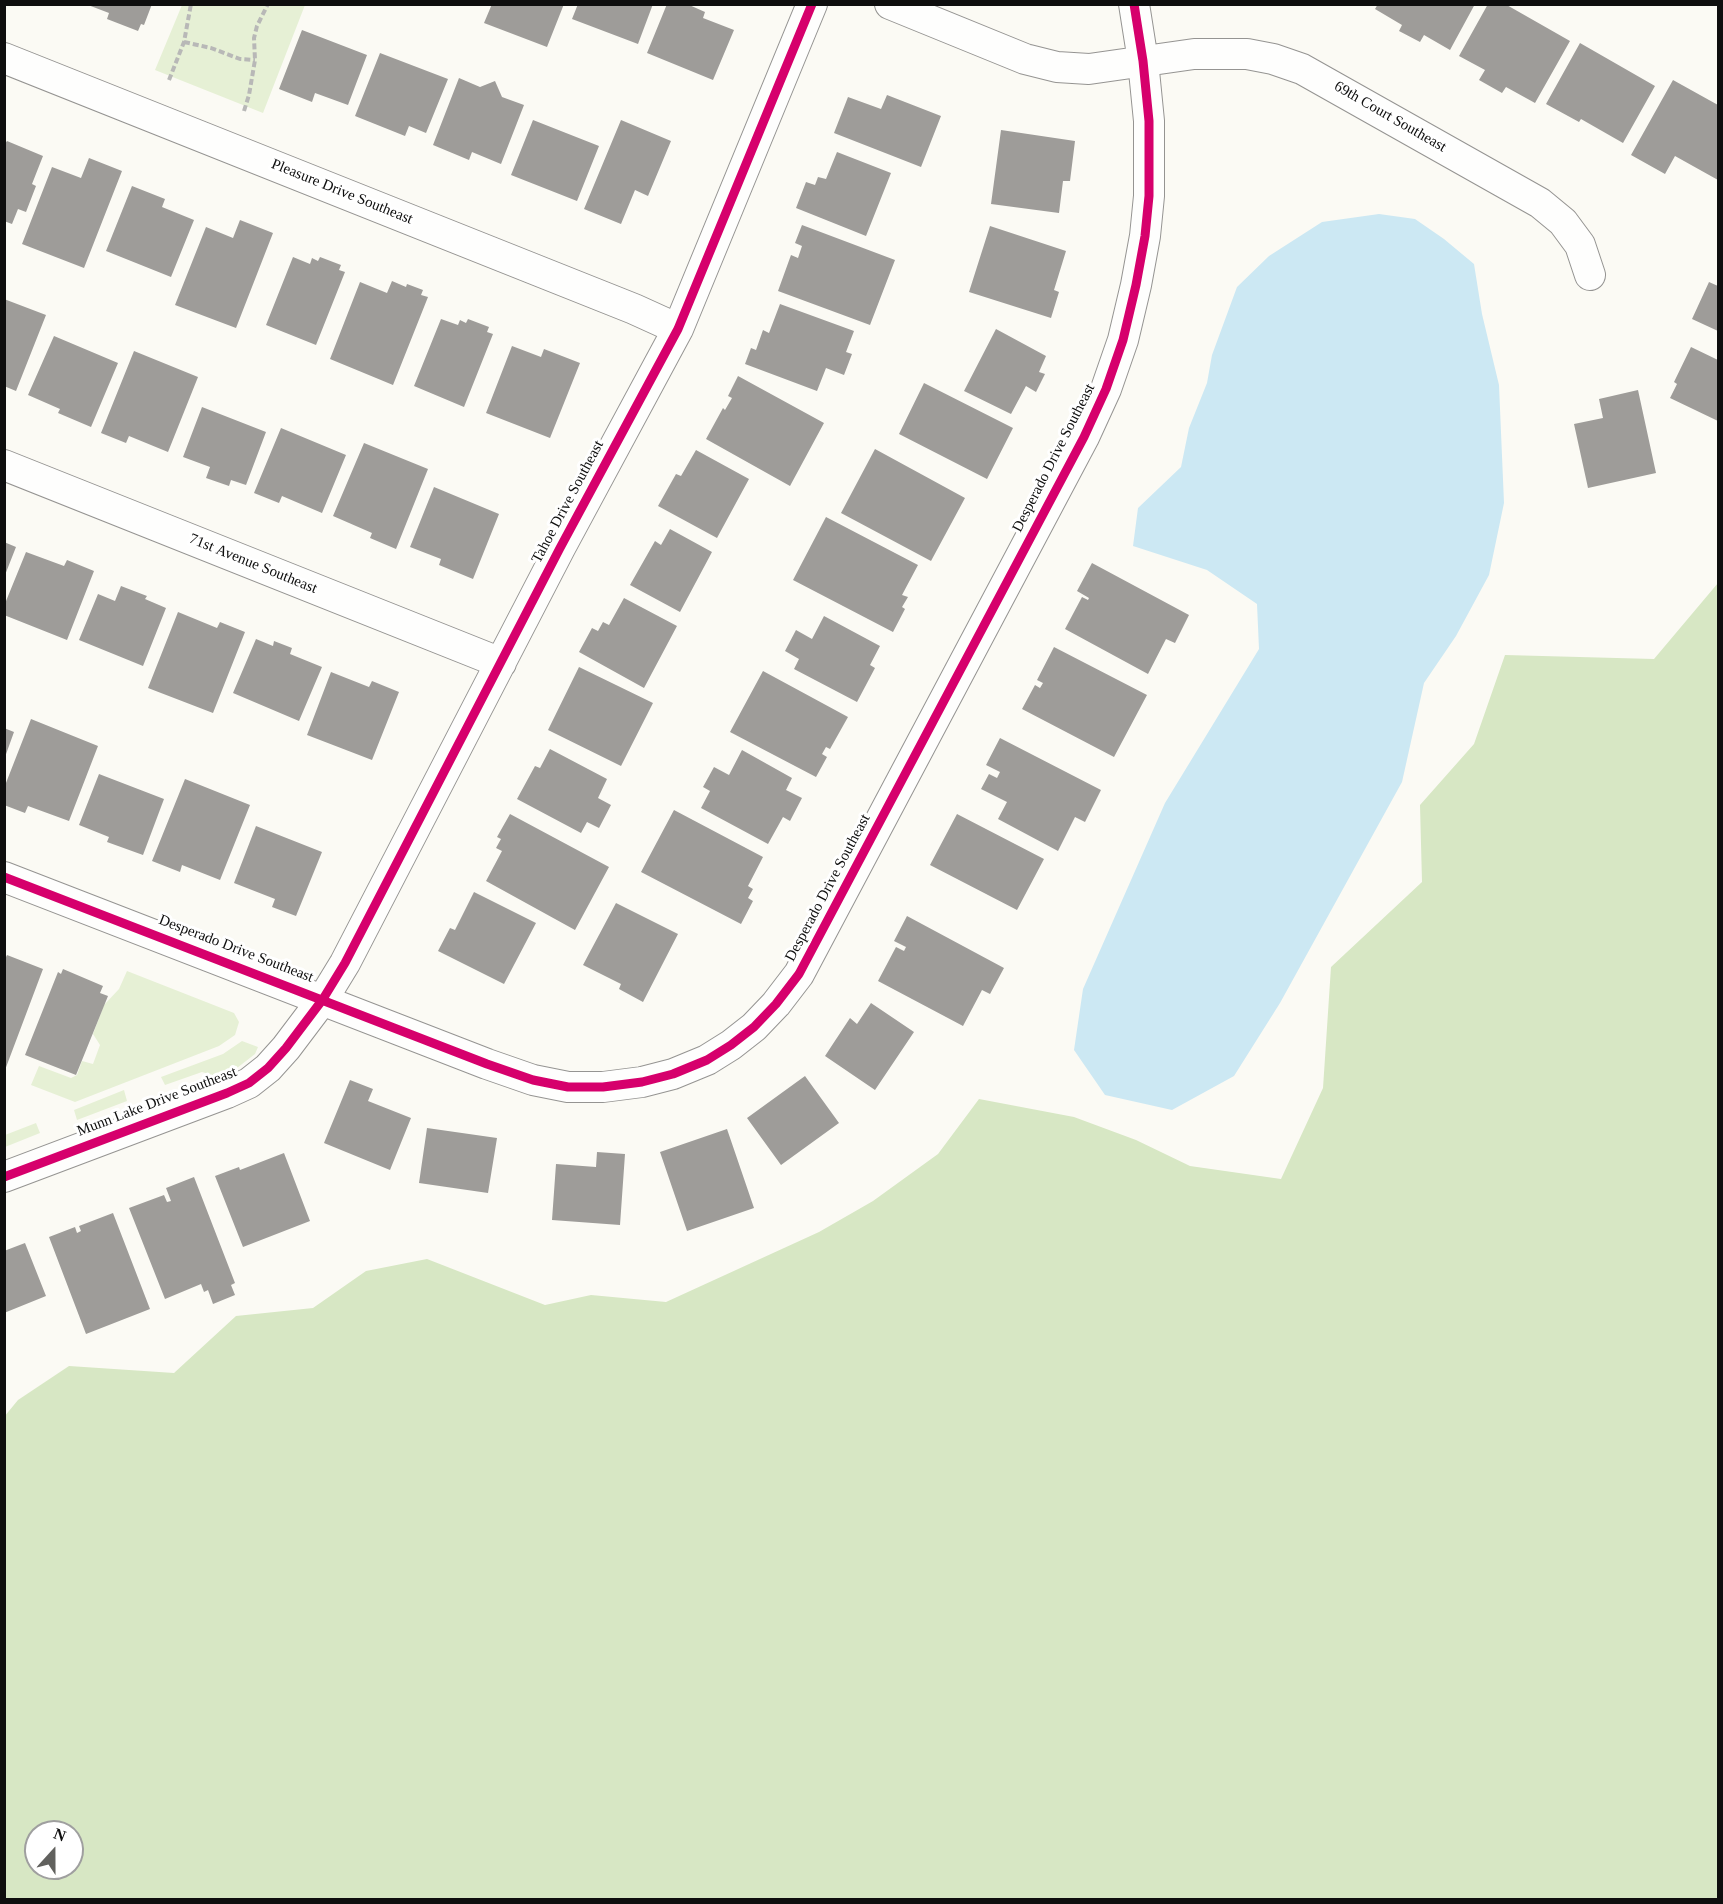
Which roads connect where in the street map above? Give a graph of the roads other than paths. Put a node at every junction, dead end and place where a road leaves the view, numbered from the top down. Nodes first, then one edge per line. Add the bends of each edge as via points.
1 (812, 4) edge
2 (890, 4) edge
3 (1134, 4) edge
4 (4, 58) edge
5 (1143, 61) junction
6 (1590, 274) dead end
7 (678, 329) junction
8 (4, 465) edge
9 (501, 663) junction
10 (4, 877) edge
11 (323, 999) junction
12 (4, 1177) edge

1 - 7 street, Tahoe Drive Southeast
2 - 5 street, 69th Court Southeast via 1025,59 1057,67 1089,69
3 - 5 street, Desperado Drive Southeast
4 - 7 street, Pleasure Drive Southeast
5 - 6 street, 69th Court Southeast via 1194,54 1248,54 1302,69 1540,203 1563,222 1580,245
5 - 11 street, Desperado Drive Southeast via 1150,159 1145,236 1123,340 1106,389 822,932 777,1004 732,1045 673,1074 603,1087 568,1087 487,1064
7 - 9 street, Tahoe Drive Southeast
8 - 9 street, 71st Avenue Southeast
9 - 11 street, Tahoe Drive Southeast
10 - 11 street, Desperado Drive Southeast
11 - 12 street, Munn Lake Drive Southeast via 286,1048 249,1083

